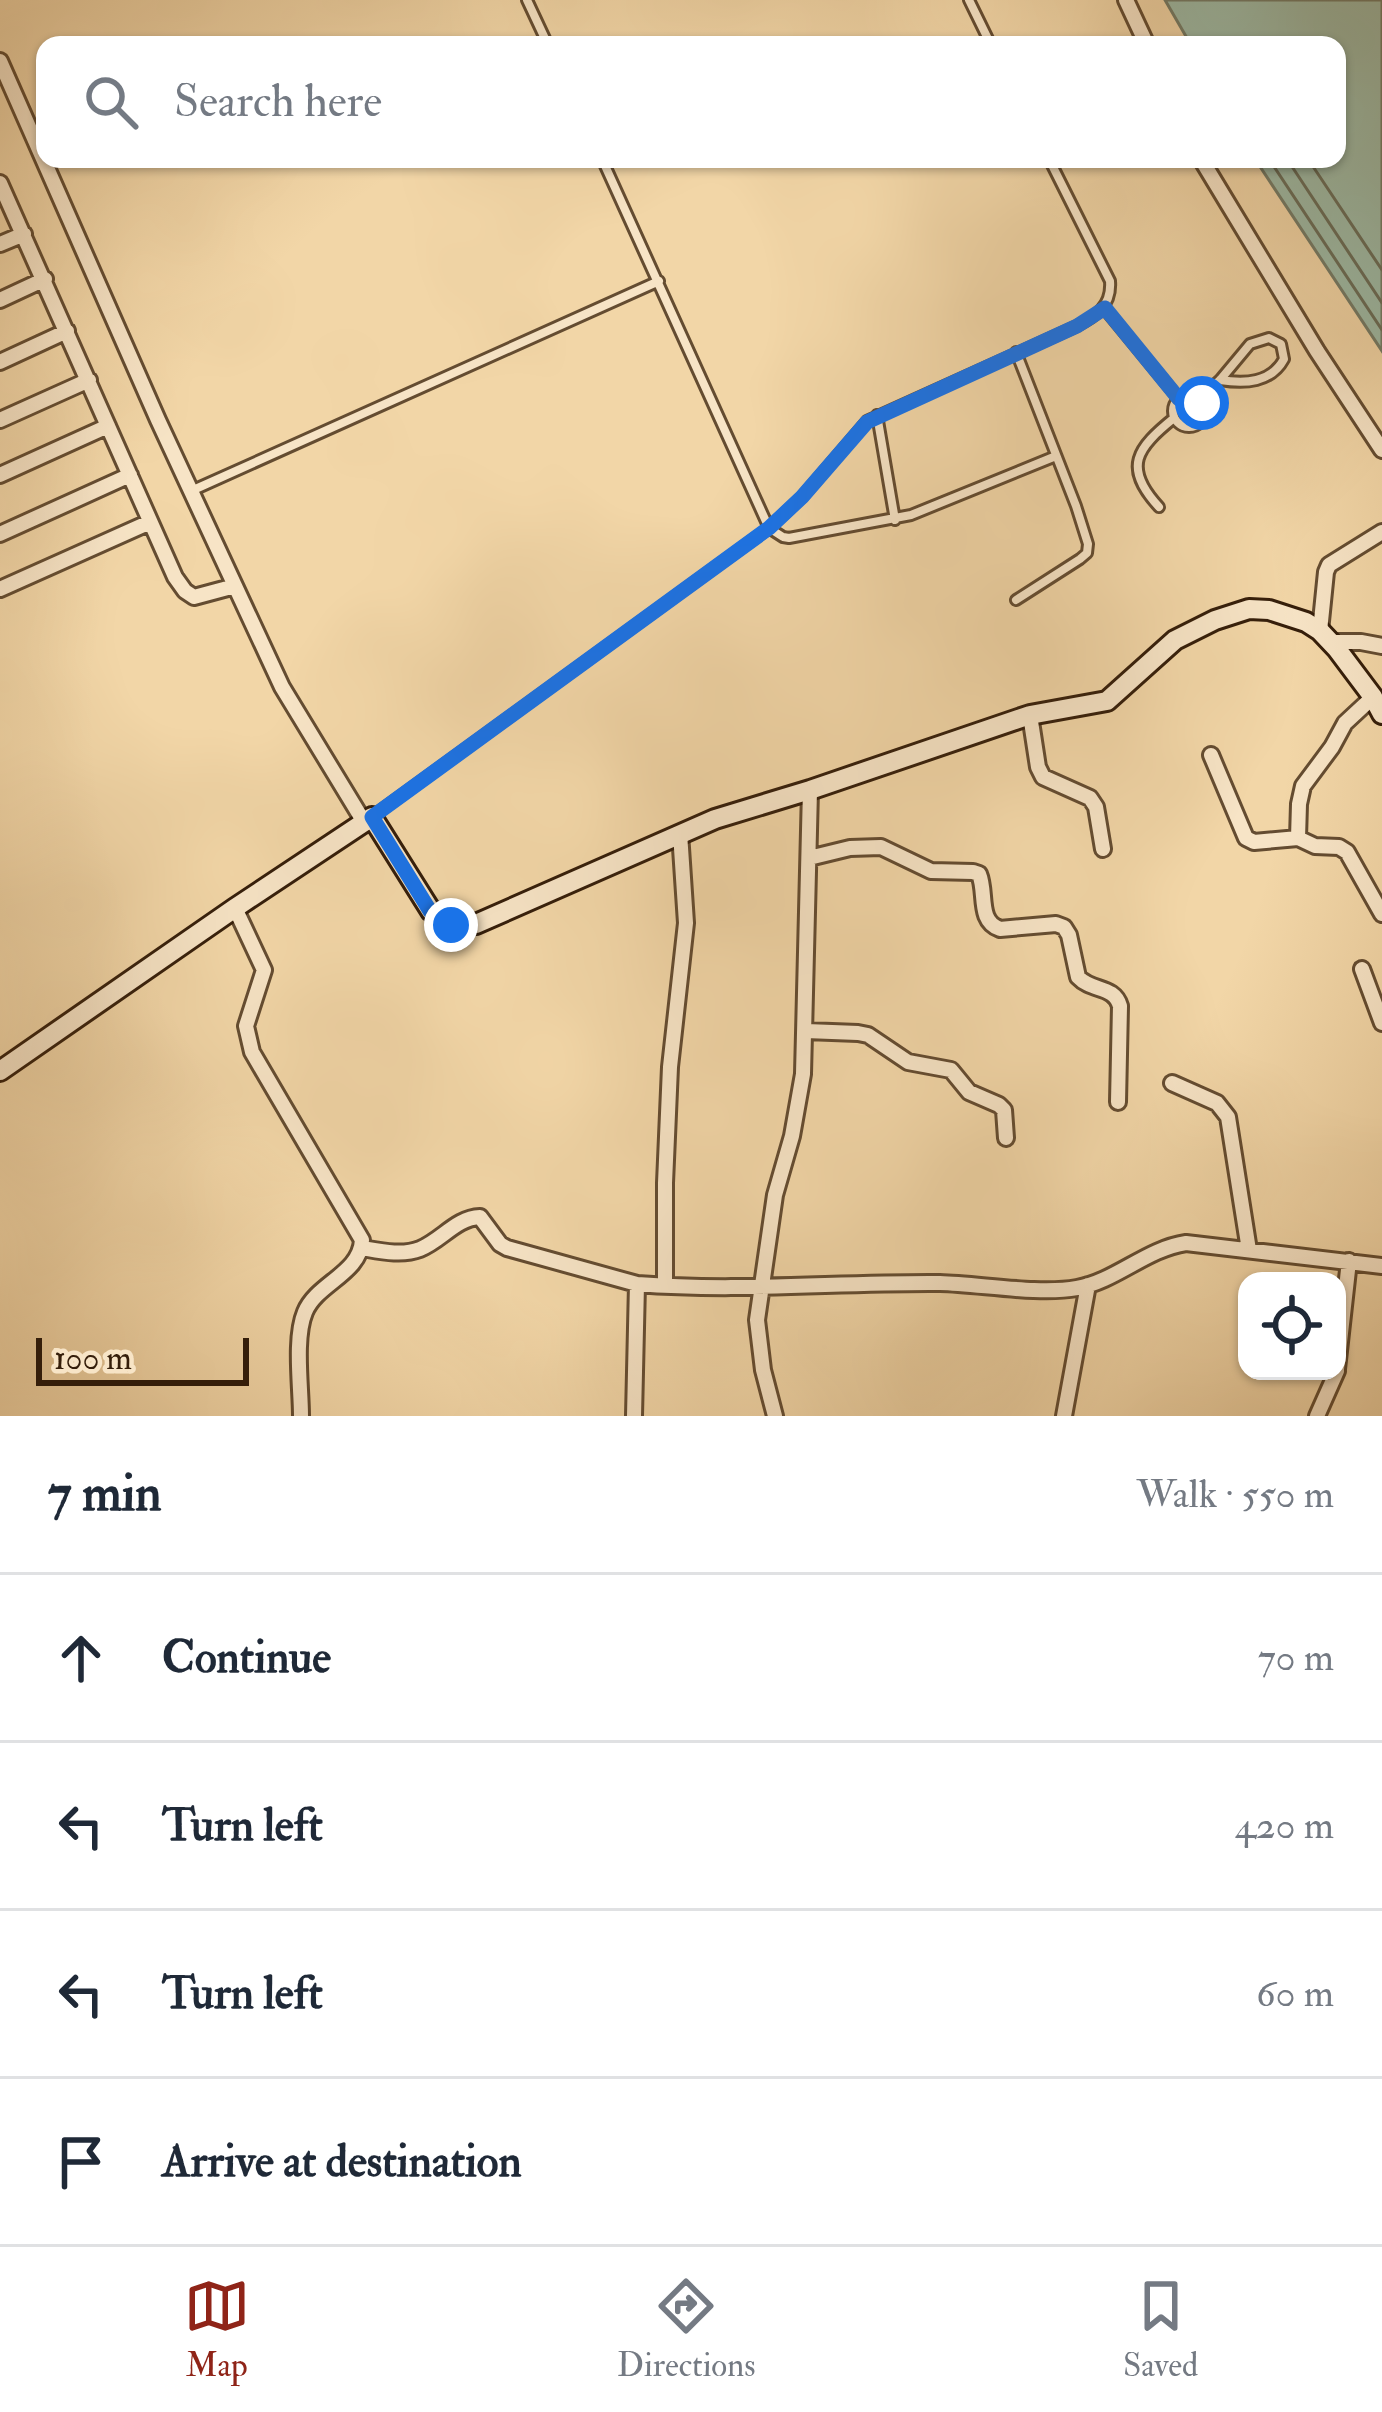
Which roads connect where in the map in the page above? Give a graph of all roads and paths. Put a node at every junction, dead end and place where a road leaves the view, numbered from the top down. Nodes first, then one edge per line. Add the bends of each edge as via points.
1 (527, 0) edge
2 (969, 0) edge
3 (1126, 0) edge
4 (544, 36) edge
5 (987, 36) edge
6 (1143, 36) edge
7 (0, 62) edge
8 (36, 143) edge
9 (47, 168) edge
10 (606, 168) edge
11 (1053, 168) edge
12 (1207, 168) edge
13 (1, 187) edge
14 (24, 234) junction
15 (0, 244) edge
16 (45, 279) junction
17 (658, 281) junction
18 (0, 300) edge
19 (1105, 308) junction
20 (67, 331) junction
21 (1016, 352) junction
22 (0, 362) edge
23 (89, 380) junction
24 (1220, 380) junction
25 (1179, 399) junction
26 (1198, 399) junction
27 (878, 415) junction
28 (1174, 418) junction
29 (0, 420) edge
30 (109, 426) junction
31 (1382, 450) edge
32 (1056, 455) junction
33 (0, 476) edge
34 (130, 476) junction
35 (191, 491) junction
36 (1159, 507) dead end
37 (895, 520) junction
38 (150, 522) junction
39 (769, 528) junction
40 (1382, 532) edge
41 (0, 534) edge
42 (235, 586) junction
43 (0, 589) edge
44 (1016, 600) dead end
45 (1326, 637) junction
46 (1382, 646) edge
47 (1377, 705) edge
48 (1030, 715) junction
49 (1211, 755) dead end
50 (810, 790) junction
51 (368, 820) junction
52 (680, 832) junction
53 (1298, 838) junction
54 (1103, 849) dead end
55 (809, 857) junction
56 (235, 908) junction
57 (1382, 914) edge
58 (1363, 969) dead end
59 (1382, 1023) edge
60 (806, 1031) junction
61 (0, 1071) edge
62 (1172, 1083) dead end
63 (1118, 1102) dead end
64 (1006, 1138) dead end
65 (362, 1249) junction
66 (1249, 1250) junction
67 (1349, 1261) junction
68 (1382, 1266) edge
69 (637, 1284) junction
70 (1088, 1285) junction
71 (665, 1286) junction
72 (760, 1286) junction
73 (1346, 1288) edge
74 (1333, 1380) edge
75 (301, 1416) edge
76 (634, 1416) edge
77 (775, 1416) edge
78 (1064, 1416) edge
79 (1317, 1416) edge

1 - 4 lane
2 - 5 lane
3 - 6 street
7 - 8 street
9 - 35 street
10 - 17 lane
11 - 19 lane via 1109,281
12 - 31 street
13 - 14 street
14 - 15 street
14 - 16 street
16 - 18 street
16 - 20 street
17 - 35 lane
17 - 39 lane
19 - 21 lane
19 - 25 lane
20 - 22 street
20 - 23 street
21 - 27 lane
21 - 32 lane
23 - 29 street
23 - 30 street
24 - 24 lane via 1250,344 1282,344 1284,358 1271,375
24 - 26 lane
25 - 26 lane
25 - 28 lane
26 - 28 lane via 1201,422 1186,427
27 - 37 lane
27 - 39 lane
28 - 36 lane via 1146,441 1139,463 1144,491
30 - 33 street
30 - 34 street
32 - 37 lane
32 - 44 lane via 1087,553
34 - 38 street
34 - 41 street
35 - 42 street
37 - 39 lane via 790,538
38 - 42 street via 185,591 200,597
38 - 43 street
39 - 51 lane
40 - 45 street via 1329,565
42 - 51 street via 281,687
45 - 46 street
45 - 47 street
45 - 48 street via 1262,608 1224,616 1175,640 1107,701
47 - 53 street via 1345,723 1303,786
48 - 50 street
48 - 54 street via 1043,777 1090,798
49 - 53 street via 1246,838
50 - 52 street
50 - 55 street
51 - 52 street via 430,911 451,925 476,924
51 - 56 street
52 - 71 street via 686,923 670,1067
53 - 57 street via 1346,852
55 - 60 street
55 - 63 street via 881,847 931,871 973,872 992,926 1064,927 1078,977 1112,992 1120,1006
56 - 61 street
56 - 65 street via 264,970 246,1026 251,1052
58 - 59 street
60 - 64 street via 868,1035 908,1063 945,1067 969,1092 1004,1110
60 - 72 street
62 - 66 street via 1217,1103 1228,1117
65 - 69 street via 421,1249 481,1217 507,1248
65 - 75 street via 305,1312
66 - 67 street
66 - 70 street via 1168,1246
67 - 68 street
67 - 73 street
69 - 71 street
69 - 76 street
70 - 72 street
70 - 78 street
71 - 72 street
72 - 77 street via 757,1320
74 - 79 street

